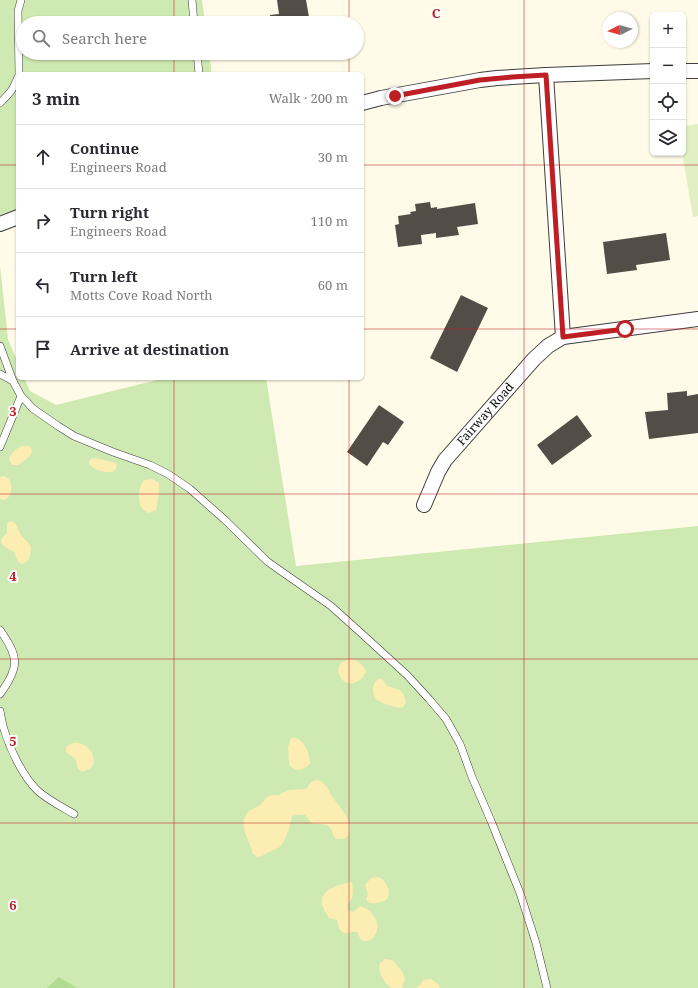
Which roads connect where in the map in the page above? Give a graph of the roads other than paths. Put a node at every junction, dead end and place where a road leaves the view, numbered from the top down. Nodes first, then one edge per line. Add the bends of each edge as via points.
1 (21, 0) edge
2 (192, 0) edge
3 (18, 16) edge
4 (193, 16) edge
5 (19, 60) edge
6 (198, 60) edge
7 (650, 71) edge
8 (686, 71) edge
9 (698, 71) edge
10 (18, 72) edge
11 (199, 72) edge
12 (546, 75) junction
13 (16, 81) edge
14 (364, 102) edge
15 (0, 103) edge
16 (16, 218) edge
17 (0, 224) edge
18 (698, 319) edge
19 (563, 337) junction
20 (0, 348) edge
21 (0, 374) edge
22 (13, 381) junction
23 (21, 396) junction
24 (0, 448) edge
25 (424, 505) dead end
26 (0, 630) edge
27 (0, 694) edge
28 (0, 711) edge
29 (74, 814) dead end
30 (547, 988) edge

1 - 3 lane
2 - 4 lane
5 - 10 lane
6 - 11 lane
7 - 12 street
8 - 9 street
12 - 14 street via 480,80
12 - 19 street
13 - 15 lane via 10,94
16 - 17 street
18 - 19 street
19 - 25 street, Fairway Road via 534,359 445,460
20 - 22 lane
21 - 22 lane
22 - 23 lane
23 - 24 lane
23 - 30 lane via 32,408 74,436 150,465 190,489 268,562 331,606 429,698 446,719 460,744 520,893
26 - 27 lane via 14,654 15,663 14,673
28 - 29 lane via 3,727 25,776 38,791

